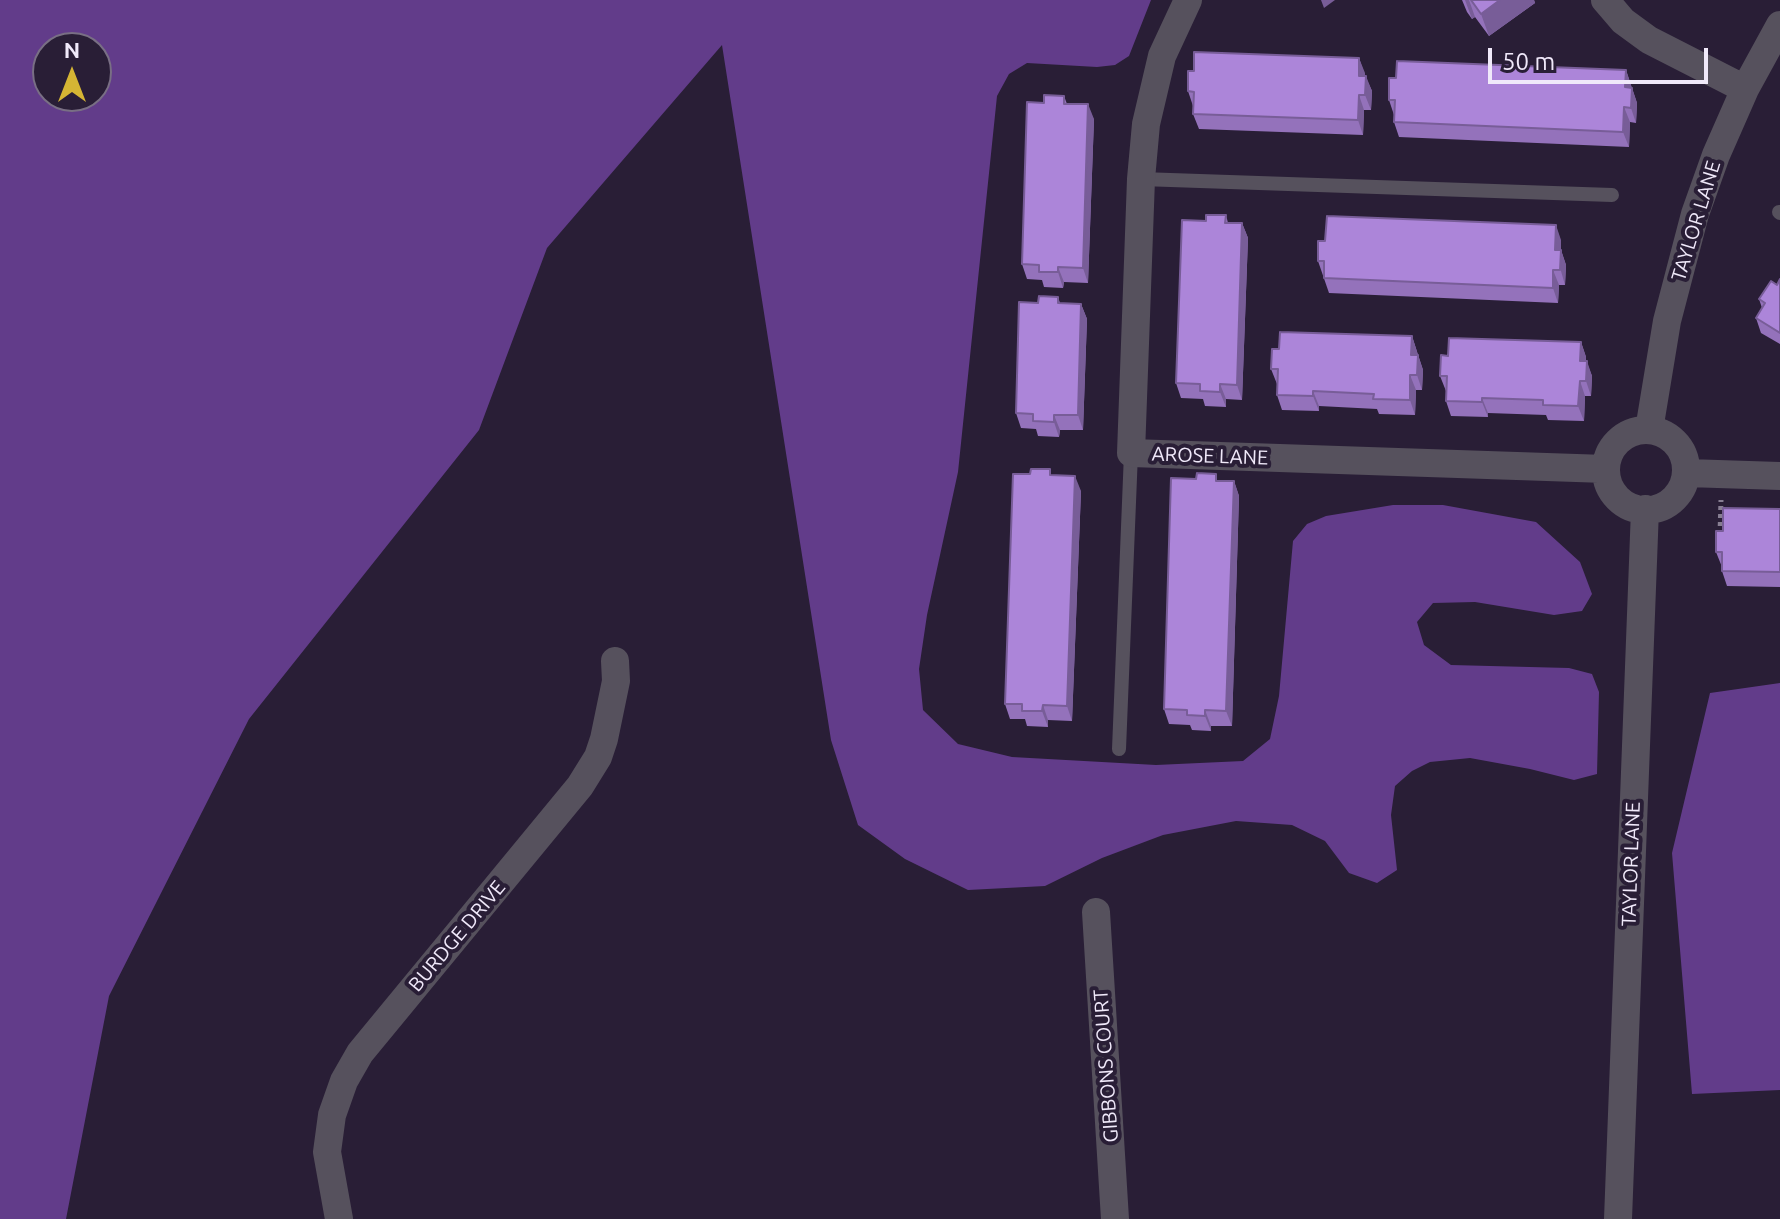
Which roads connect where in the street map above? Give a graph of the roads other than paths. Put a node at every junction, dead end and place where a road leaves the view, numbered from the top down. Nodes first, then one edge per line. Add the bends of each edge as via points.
1 (1188, 0) edge
2 (1605, 0) edge
3 (1780, 25) edge
4 (1745, 89) junction
5 (1141, 179) junction
6 (1612, 195) dead end
7 (1649, 430) junction
8 (1131, 453) junction
9 (1606, 469) junction
10 (1687, 473) junction
11 (1780, 476) edge
12 (1645, 509) junction
13 (615, 661) dead end
14 (1119, 749) dead end
15 (1096, 912) dead end
16 (339, 1219) edge
17 (1115, 1219) edge
18 (1618, 1219) edge

1 - 5 street, AROSE LANE via 1156,76
2 - 4 street via 1649,40
3 - 4 street, TAYLOR LANE
4 - 7 street, TAYLOR LANE via 1716,155 1680,266
5 - 6 lane
5 - 8 street, AROSE LANE
7 - 9 street via 1636,431 1615,445
7 - 10 street via 1662,432 1681,448
8 - 9 street, AROSE LANE
8 - 14 lane
9 - 12 street via 1613,493 1633,508
10 - 11 street
10 - 12 street via 1668,503
12 - 18 street, TAYLOR LANE
13 - 16 street, BURDGE DRIVE via 604,739 580,786 360,1053 344,1081 327,1152
15 - 17 street, GIBBONS COURT

